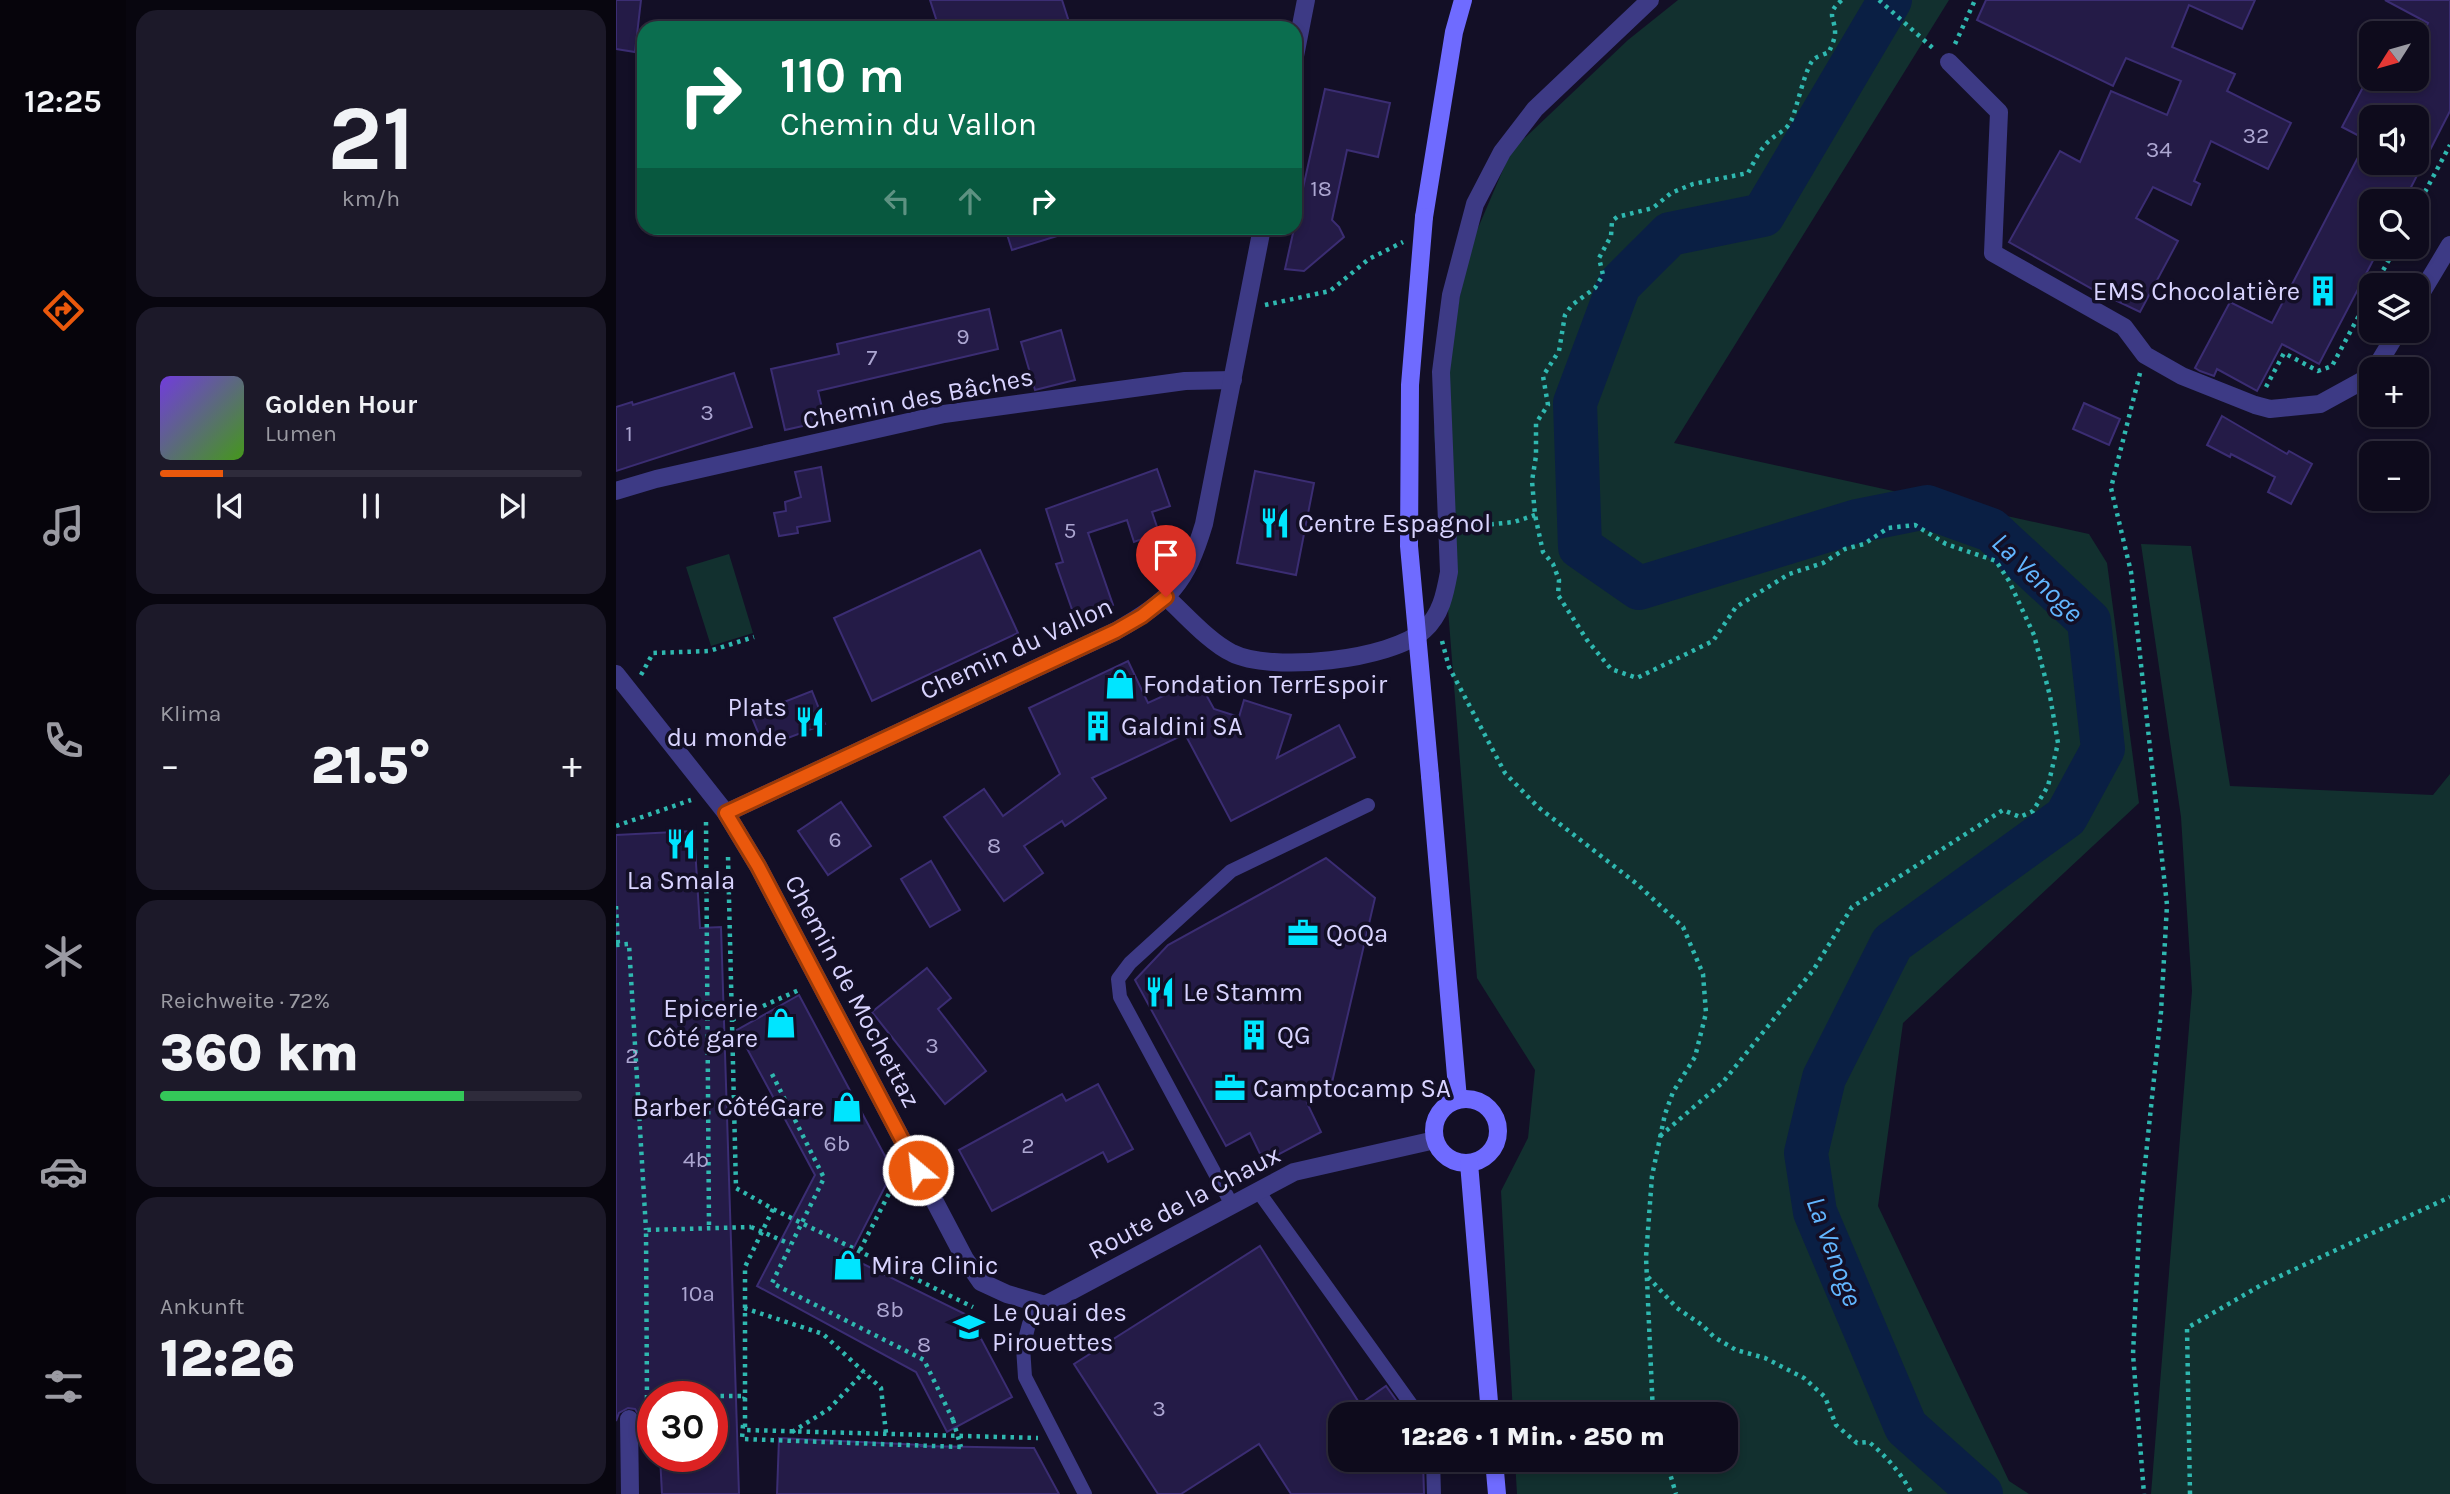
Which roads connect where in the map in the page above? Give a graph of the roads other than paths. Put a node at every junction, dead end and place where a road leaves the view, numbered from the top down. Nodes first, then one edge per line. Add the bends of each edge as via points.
1 (1306, 0) edge
2 (1463, 0) edge
3 (1650, 0) edge
4 (1302, 21) edge
5 (1949, 62) road end
6 (1261, 235) edge
7 (2450, 245) edge
8 (2429, 280) edge
9 (1233, 380) junction
10 (2359, 383) edge
11 (616, 491) edge
12 (1166, 597) junction
13 (616, 674) edge
14 (1368, 805) dead end
15 (726, 813) junction
16 (1458, 1099) junction
17 (1434, 1140) junction
18 (1469, 1163) junction
19 (1258, 1191) junction
20 (1232, 1205) junction
21 (1045, 1305) junction
22 (1409, 1402) edge
23 (1489, 1402) edge
24 (629, 1419) dead end
25 (1433, 1472) edge
26 (1495, 1472) edge
27 (630, 1494) edge
28 (1085, 1494) edge
29 (1434, 1494) edge
30 (1497, 1494) edge

1 - 4 street
2 - 16 main road, bridge via 1424,217 1410,385 1409,546
3 - 12 street via 1535,110 1502,152 1475,204 1451,295 1441,372 1449,572 1443,603 1424,631 1399,646 1367,655 1257,662 1219,645
5 - 10 street via 1999,112 1993,253 2124,327 2145,355 2162,365 2255,405 2270,409 2320,404
6 - 9 street, Chemin du Vallon
7 - 8 street
9 - 11 street, Chemin des Bâches via 1185,381 944,414
9 - 12 street, Chemin du Vallon via 1195,552 1184,576
12 - 15 street, Chemin du Vallon via 1116,631
13 - 15 street, Chemin de Mochettaz
14 - 20 lane via 1231,871 1129,963 1118,979 1120,997
15 - 21 street, Chemin de Mochettaz via 965,1259 981,1282
16 - 17 main road via 1441,1110
16 - 18 main road via 1488,1106 1498,1125 1495,1146
17 - 18 main road via 1448,1158
17 - 19 street, Route de la Chaux via 1294,1171
18 - 23 main road
19 - 20 street, Route de la Chaux
19 - 22 lane
20 - 21 street, Route de la Chaux
21 - 28 lane via 1029,1324 1023,1347 1024,1377
24 - 27 street
25 - 29 lane
26 - 30 main road

